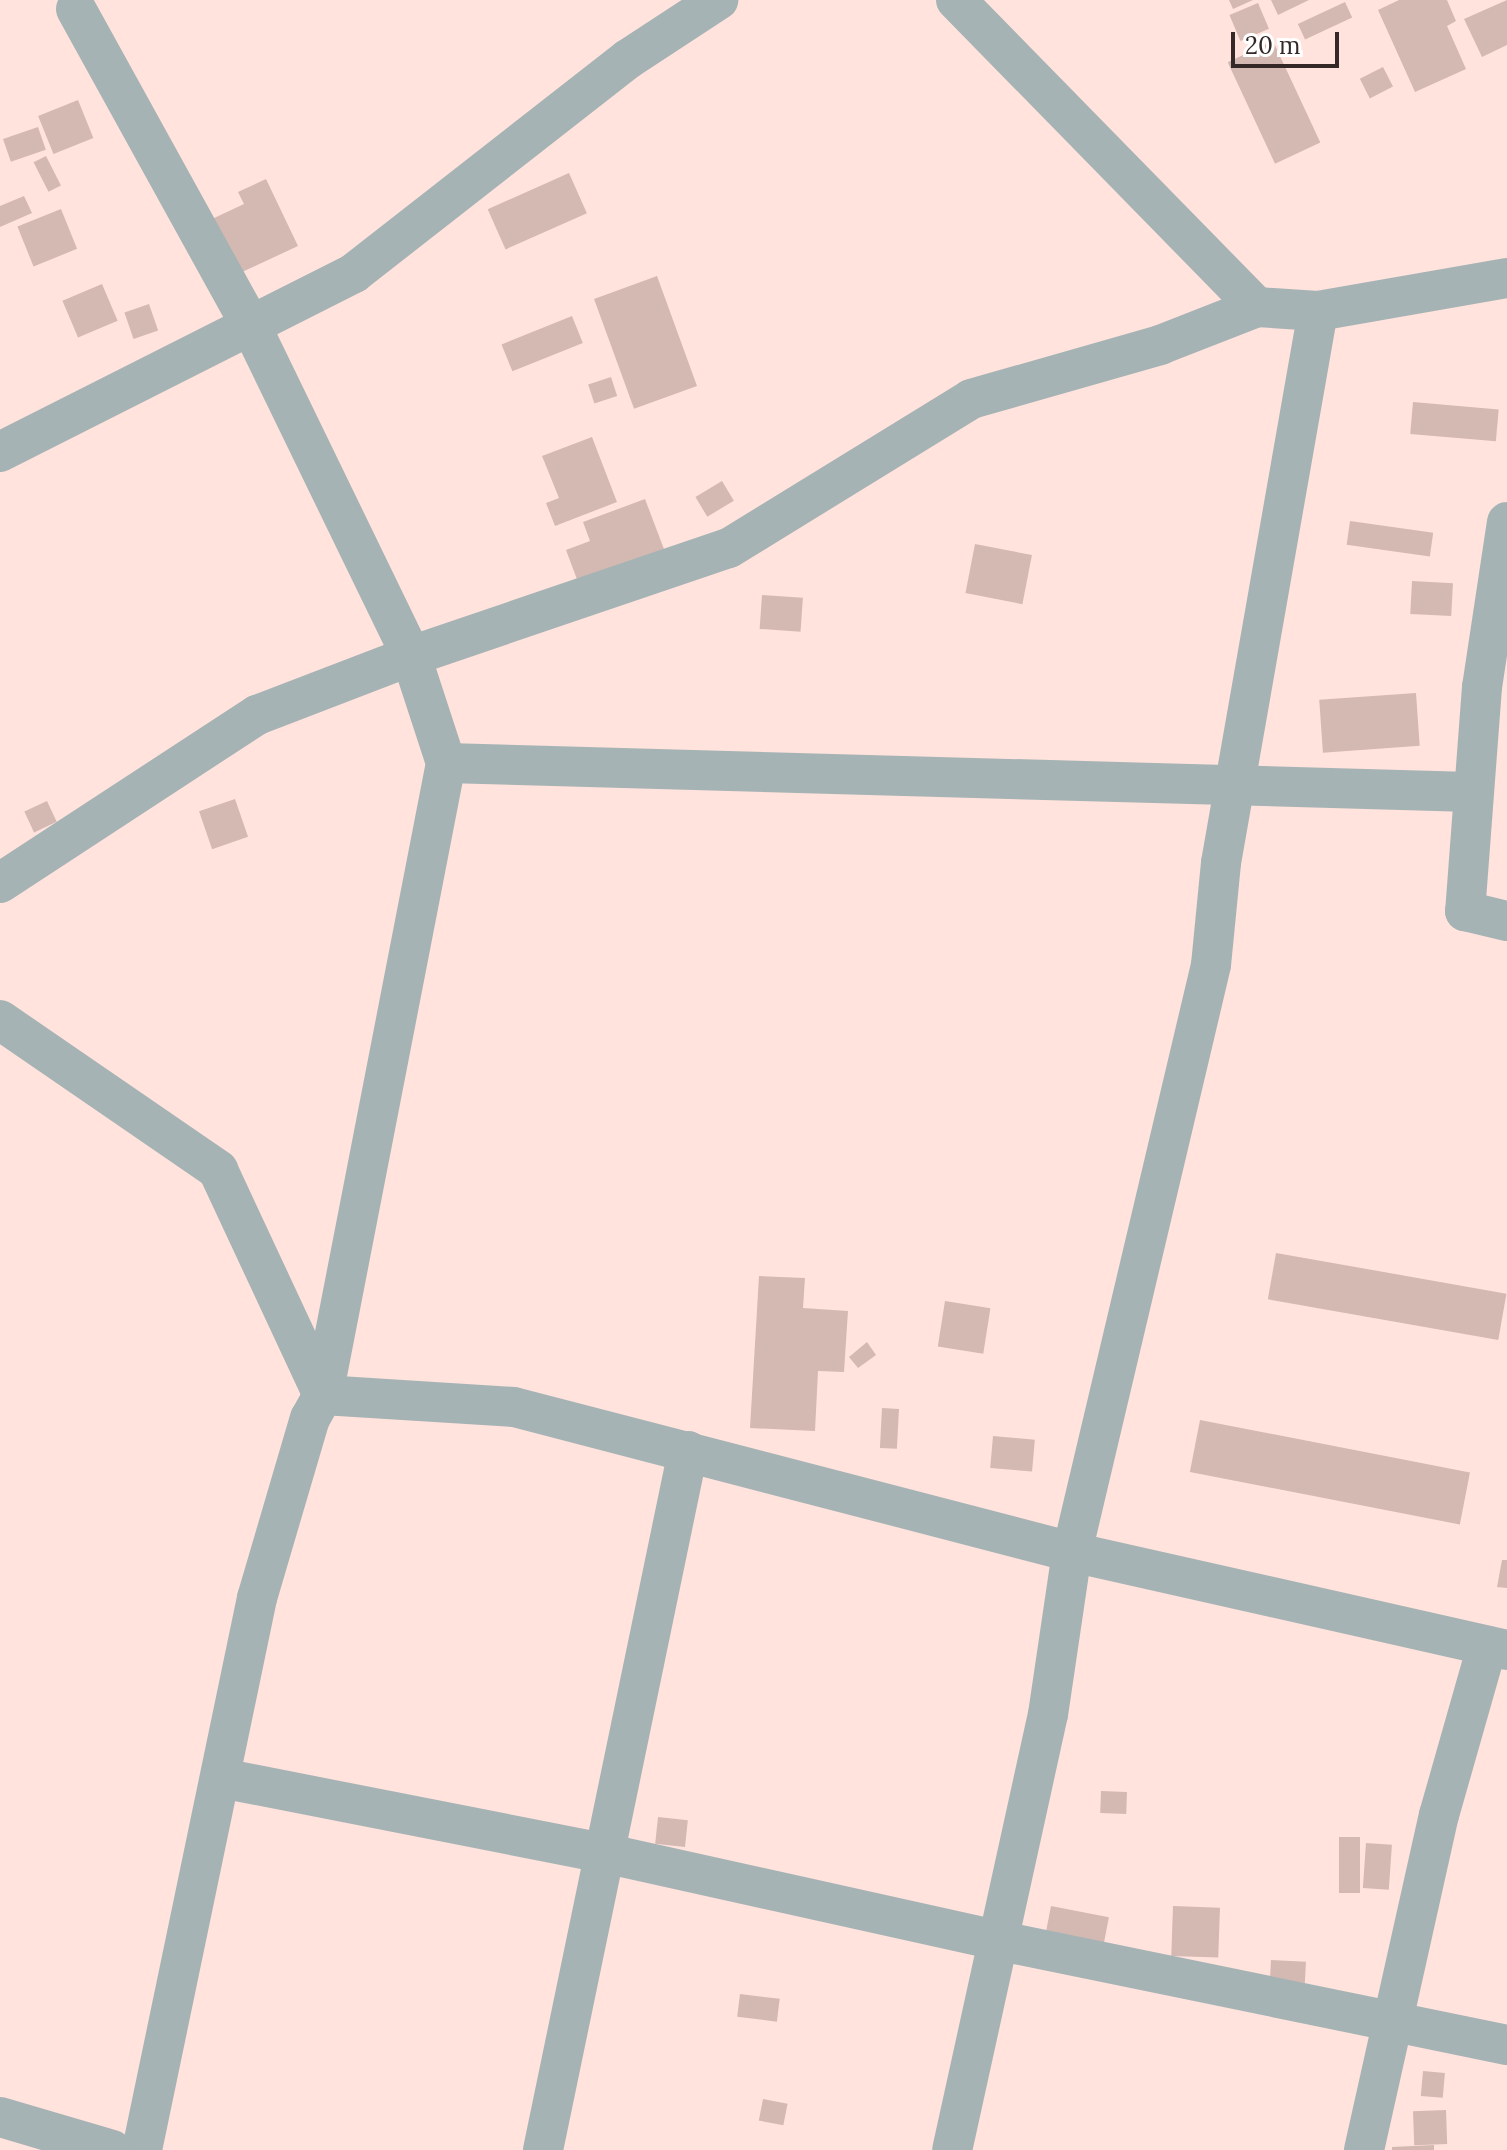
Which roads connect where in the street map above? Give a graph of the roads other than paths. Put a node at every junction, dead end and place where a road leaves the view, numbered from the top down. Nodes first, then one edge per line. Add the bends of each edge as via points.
1 (718, 0) edge
2 (956, 0) edge
3 (76, 9) dead end
4 (1507, 278) edge
5 (1257, 307) junction
6 (1318, 311) junction
7 (251, 326) junction
8 (0, 452) edge
9 (1507, 522) edge
10 (411, 656) junction
11 (1492, 745) edge
12 (446, 763) junction
13 (1235, 783) junction
14 (1471, 792) junction
15 (0, 883) edge
16 (1507, 921) edge
17 (0, 1020) edge
18 (323, 1395) junction
19 (688, 1451) junction
20 (1072, 1552) junction
21 (1497, 1648) edge
22 (221, 1778) junction
23 (604, 1853) junction
24 (996, 1940) junction
25 (1391, 2022) junction
26 (1507, 2045) edge
27 (0, 2117) edge
28 (112, 2150) edge
29 (142, 2150) edge
30 (543, 2150) edge
31 (952, 2150) edge
32 (1364, 2150) edge

1 - 7 street via 628,59 354,273
2 - 5 street
3 - 7 street
4 - 6 street
5 - 6 street
5 - 10 street via 1160,345 971,399 729,548
6 - 13 street
7 - 8 street
7 - 10 street
9 - 11 street
10 - 12 street
10 - 15 street via 257,715
11 - 14 street
12 - 13 street
12 - 18 street
13 - 14 street
13 - 20 street via 1211,965
14 - 16 street via 1465,911
17 - 18 street via 218,1170
18 - 19 street via 514,1407
18 - 22 street via 310,1418 257,1598
19 - 20 street
19 - 23 street
20 - 21 street
20 - 24 street via 1048,1714
21 - 25 street via 1439,1815
22 - 23 street
22 - 29 street
23 - 24 street
23 - 30 street
24 - 25 street
24 - 31 street
25 - 26 street
25 - 32 street
27 - 28 street

